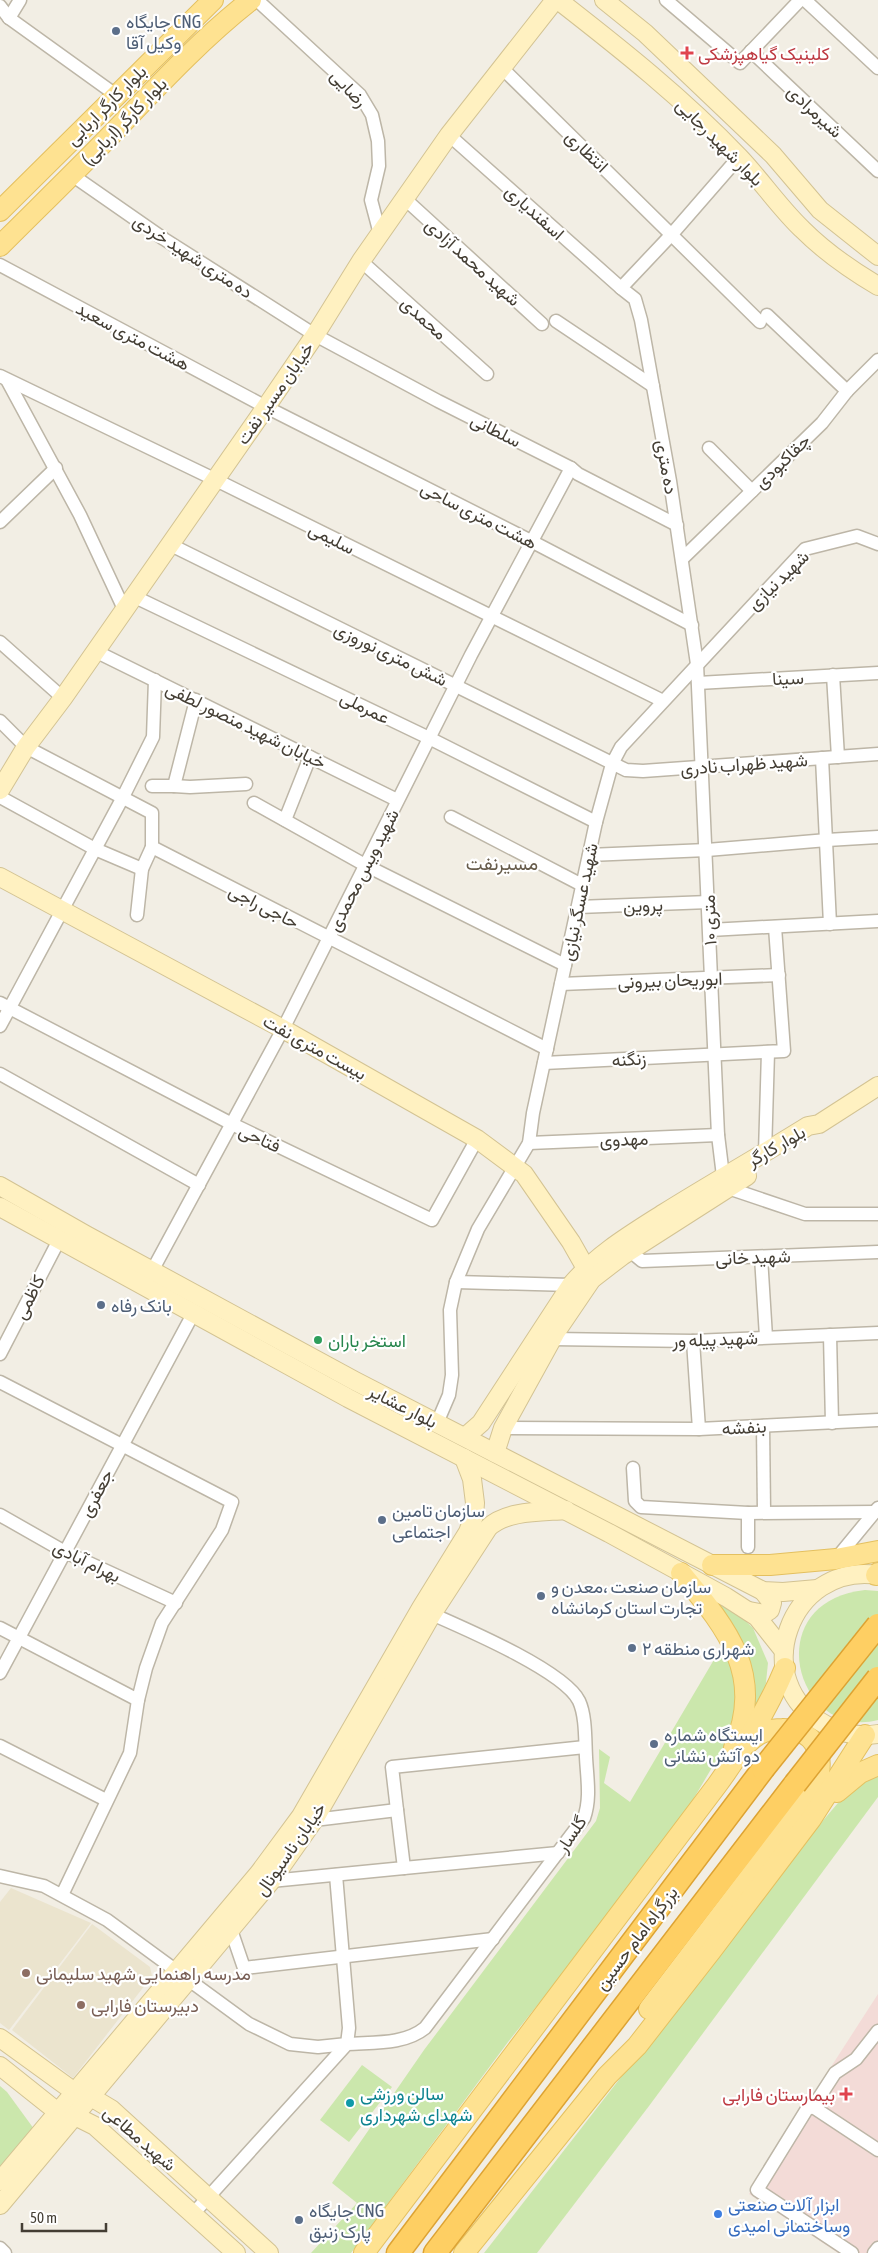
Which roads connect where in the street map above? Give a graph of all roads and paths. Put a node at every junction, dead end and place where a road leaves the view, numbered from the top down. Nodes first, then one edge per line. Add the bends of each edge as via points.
1 (20, 0) edge
2 (214, 0) edge
3 (251, 0) edge
4 (256, 0) edge
5 (556, 0) edge
6 (604, 0) edge
7 (666, 0) edge
8 (800, 0) edge
9 (804, 0) edge
10 (0, 6) edge
11 (9, 18) junction
12 (752, 51) junction
13 (502, 68) junction
14 (878, 68) edge
15 (116, 96) junction
16 (449, 136) junction
17 (739, 157) junction
18 (878, 170) edge
19 (72, 175) junction
20 (405, 199) junction
21 (815, 204) junction
22 (0, 211) edge
23 (796, 222) junction
24 (380, 234) junction
25 (672, 234) junction
26 (0, 246) edge
27 (878, 256) edge
28 (361, 262) junction
29 (0, 265) edge
30 (624, 284) junction
31 (878, 286) edge
32 (556, 321) dead end
33 (542, 324) dead end
34 (315, 335) junction
35 (878, 360) edge
36 (487, 374) dead end
37 (4, 378) edge
38 (653, 386) junction
39 (847, 391) junction
40 (266, 407) junction
41 (709, 448) dead end
42 (56, 468) junction
43 (571, 468) junction
44 (214, 479) junction
45 (752, 491) junction
46 (0, 522) edge
47 (677, 525) junction
48 (532, 541) junction
49 (169, 544) junction
50 (878, 544) edge
51 (682, 559) junction
52 (129, 602) junction
53 (491, 617) junction
54 (692, 625) junction
55 (0, 642) edge
56 (95, 651) junction
57 (698, 664) junction
58 (878, 673) edge
59 (833, 675) junction
60 (155, 680) junction
61 (698, 683) junction
62 (455, 686) junction
63 (62, 698) junction
64 (196, 700) junction
65 (663, 701) junction
66 (0, 722) edge
67 (429, 738) junction
68 (26, 747) junction
69 (878, 754) edge
70 (310, 757) junction
71 (838, 757) junction
72 (822, 758) junction
73 (612, 764) junction
74 (703, 767) junction
75 (246, 784) dead end
76 (152, 786) dead end
77 (174, 786) junction
78 (0, 790) edge
79 (0, 797) edge
80 (123, 797) junction
81 (397, 800) junction
82 (254, 803) dead end
83 (451, 817) dead end
84 (285, 820) junction
85 (596, 822) junction
86 (878, 837) edge
87 (827, 840) junction
88 (152, 847) junction
89 (95, 849) junction
90 (707, 850) junction
91 (589, 855) junction
92 (365, 865) junction
93 (142, 869) junction
94 (0, 877) edge
95 (582, 885) junction
96 (708, 902) junction
97 (578, 907) junction
98 (60, 911) junction
99 (137, 915) dead end
100 (878, 921) edge
101 (830, 924) junction
102 (775, 927) junction
103 (710, 930) junction
104 (328, 939) junction
105 (566, 965) junction
106 (779, 975) junction
107 (712, 978) junction
108 (562, 984) junction
109 (4, 1005) edge
110 (0, 1026) edge
111 (283, 1029) junction
112 (547, 1049) junction
113 (768, 1052) junction
114 (715, 1056) junction
115 (544, 1063) junction
116 (0, 1074) edge
117 (878, 1086) edge
118 (232, 1124) junction
119 (819, 1124) junction
120 (718, 1135) junction
121 (477, 1139) junction
122 (529, 1143) junction
123 (765, 1153) junction
124 (514, 1167) junction
125 (726, 1182) junction
126 (199, 1185) junction
127 (0, 1186) edge
128 (0, 1208) edge
129 (878, 1214) edge
130 (59, 1240) junction
131 (630, 1251) junction
132 (878, 1252) edge
133 (762, 1258) junction
134 (152, 1271) junction
135 (588, 1274) junction
136 (456, 1282) junction
137 (571, 1285) junction
138 (193, 1314) junction
139 (878, 1333) edge
140 (830, 1335) junction
141 (766, 1338) junction
142 (552, 1340) junction
143 (693, 1341) junction
144 (0, 1354) edge
145 (0, 1382) edge
146 (878, 1420) edge
147 (832, 1422) junction
148 (437, 1423) junction
149 (763, 1426) junction
150 (503, 1428) junction
151 (699, 1430) junction
152 (465, 1437) junction
153 (122, 1445) junction
154 (495, 1452) junction
155 (464, 1458) junction
156 (633, 1468) dead end
157 (566, 1510) junction
158 (877, 1510) edge
159 (748, 1512) junction
160 (764, 1512) junction
161 (0, 1515) edge
162 (748, 1547) dead end
163 (878, 1551) edge
164 (64, 1552) junction
165 (836, 1559) junction
166 (712, 1565) junction
167 (681, 1574) junction
168 (877, 1575) edge
169 (817, 1590) junction
170 (763, 1591) junction
171 (176, 1603) junction
172 (426, 1611) junction
173 (750, 1611) junction
174 (878, 1625) edge
175 (0, 1628) edge
176 (18, 1637) junction
177 (784, 1660) junction
178 (0, 1673) edge
179 (878, 1678) edge
180 (138, 1700) junction
181 (872, 1735) edge
182 (0, 1746) edge
183 (745, 1746) junction
184 (585, 1747) junction
185 (878, 1765) edge
186 (717, 1785) junction
187 (106, 1800) junction
188 (397, 1810) junction
189 (314, 1820) junction
190 (811, 1820) junction
191 (558, 1853) junction
192 (404, 1868) junction
193 (336, 1875) junction
194 (0, 1876) edge
195 (271, 1881) junction
196 (62, 1895) junction
197 (230, 1927) junction
198 (493, 1939) junction
199 (342, 1956) junction
200 (182, 1974) junction
201 (878, 2032) edge
202 (0, 2038) edge
203 (347, 2044) junction
204 (0, 2066) edge
205 (608, 2076) junction
206 (83, 2095) junction
207 (812, 2106) junction
208 (67, 2114) junction
209 (878, 2150) edge
210 (0, 2181) edge
211 (207, 2198) junction
212 (0, 2205) edge
213 (192, 2214) junction
214 (486, 2225) junction
215 (0, 2248) edge
216 (878, 2248) edge
217 (5, 2253) edge
218 (236, 2253) edge
219 (269, 2253) edge
220 (364, 2253) edge
221 (398, 2253) edge
222 (435, 2253) edge
223 (464, 2253) edge
224 (473, 2253) edge
225 (852, 2253) edge
226 (874, 2253) edge

1 - 11 street
2 - 15 main road, بلوار کارگر اربابی
3 - 19 main road, بلوار کارگر (اربابی) via 168,76
4 - 24 street, رضایی via 360,95 372,115 379,166 370,200
5 - 13 street, خیابان مسیر نفت
5 - 17 street, بلوار شهید رجایی via 650,74
6 - 21 street, بلوار شهید رجایی via 645,33 773,155
7 - 12 street via 740,63
8 - 12 street
9 - 14 street
10 - 11 street
11 - 15 street
12 - 18 street, شیرمرادی
13 - 16 street, خیابان مسیر نفت
13 - 25 street, انتظاری
15 - 22 main road, بلوار کارگر اربابی
16 - 20 street, خیابان مسیر نفت
16 - 30 street, اسفندیاری
17 - 23 street, بلوار شهید رجایی
17 - 25 street
19 - 26 main road, بلوار کارگر (اربابی)
19 - 34 street, ده متری شهید خردی via 164,239
20 - 24 street, خیابان مسیر نفت
20 - 33 street, شهید محمد آزادی
21 - 23 street
21 - 27 street, بلوار شهید رجایی
23 - 31 street, بلوار شهید رجایی via 840,262
24 - 28 street, خیابان مسیر نفت
25 - 30 street
25 - 39 street, انتظاری
28 - 34 street, خیابان مسیر نفت
28 - 36 street, محمدی
29 - 40 street, هشت متری سعید
30 - 38 street, ده متری via 635,300 641,320
32 - 38 street
34 - 40 street, خیابان مسیر نفت
34 - 43 street, سلطانی
35 - 39 street, چقاکبودی
37 - 42 street
37 - 44 street, سلیمی
38 - 47 street, ده متری
39 - 45 street, چقاکبودی via 822,423
40 - 44 street, خیابان مسیر نفت
40 - 48 street, هشت متری ساحی
41 - 45 street
42 - 46 street
42 - 52 street
43 - 47 street, سلطانی
43 - 48 street, شهید ویس محمدی
44 - 49 street, خیابان مسیر نفت
44 - 53 street, سلیمی
45 - 51 street, چقاکبودی
47 - 51 street, ده متری
48 - 53 street, شهید ویس محمدی
48 - 54 street, هشت متری ساحی
49 - 52 street, خیابان مسیر نفت
49 - 62 street, شش متری نوروزی
50 - 57 street, شهید نیازی via 857,536 806,549
51 - 54 street, ده متری
52 - 56 street, خیابان مسیر نفت
52 - 67 street, عمرملی
53 - 62 street, شهید ویس محمدی
53 - 65 street, سلیمی
54 - 57 street, ده متری
55 - 63 street
56 - 60 street, خیابان شهید منصور لطفی
56 - 63 street, خیابان مسیر نفت
57 - 61 street, ۱۰ متری
57 - 65 street, شهید عسگر نیازی
58 - 59 street, سینا
59 - 61 street, سینا
59 - 71 street
60 - 64 street, خیابان شهید منصور لطفی
60 - 80 street via 153,737
61 - 74 street, ۱۰ متری
62 - 67 street, شهید ویس محمدی
62 - 73 street, شش متری نوروزی
63 - 68 street, خیابان مسیر نفت
64 - 70 street, خیابان شهید منصور لطفی
64 - 77 street
65 - 73 street, شهید عسگر نیازی via 621,747
66 - 68 street
67 - 81 street, شهید ویس محمدی
67 - 85 street, عمرملی
68 - 78 street, خیابان مسیر نفت
68 - 80 street
69 - 71 street, شهید ظهراب نادری
70 - 81 street, خیابان شهید منصور لطفی
70 - 84 street
71 - 72 street, شهید ظهراب نادری
72 - 74 street, شهید ظهراب نادری
72 - 87 street
73 - 74 street, شهید ظهراب نادری via 626,770 643,771
73 - 85 street, شهید عسگر نیازی
74 - 90 street, ۱۰ متری
75 - 77 street
76 - 77 street
79 - 89 street
80 - 88 street via 152,813
80 - 89 street
81 - 92 street, شهید ویس محمدی
82 - 84 street
83 - 95 street
84 - 92 street
85 - 91 street, شهید عسگر نیازی
86 - 87 street
87 - 90 street
87 - 101 street
88 - 93 street
88 - 104 street, حاجی راجی
89 - 93 street
89 - 98 street
90 - 91 street
90 - 96 street, ۱۰ متری
91 - 95 street, شهید عسگر نیازی
92 - 104 street, شهید ویس محمدی
92 - 105 street
93 - 99 street
94 - 98 street, بیست متری نفت
95 - 97 street, شهید عسگر نیازی
96 - 97 street, پروین
96 - 103 street, ۱۰ متری
97 - 105 street, شهید عسگر نیازی
98 - 109 street
98 - 111 street, بیست متری نفت
100 - 101 street
101 - 102 street
102 - 103 street
102 - 106 street
103 - 107 street, ۱۰ متری
104 - 111 street, شهید ویس محمدی
104 - 112 street, حاجی راجی
105 - 108 street, شهید عسگر نیازی
106 - 107 street, ابوریحان بیرونی
106 - 113 street via 784,1051
107 - 108 street, ابوریحان بیرونی
107 - 114 street, ۱۰ متری
108 - 112 street, شهید عسگر نیازی
109 - 110 street
109 - 118 street, فتاحی
111 - 118 street, شهید ویس محمدی
111 - 121 street, بیست متری نفت
112 - 115 street, شهید عسگر نیازی
113 - 114 street, زنگنه
113 - 123 street
114 - 115 street, زنگنه
114 - 120 street, ۱۰ متری
115 - 122 street, شهید عسگر نیازی
116 - 126 street
117 - 119 street
118 - 121 street, فتاحی via 432,1220
118 - 126 street, شهید ویس محمدی
119 - 123 street, بلوار کارگر via 808,1126
119 - 125 street, بلوار کارگر via 812,1135
120 - 122 street, مهدوی
120 - 125 street, ۱۰ متری
121 - 124 street, بیست متری نفت
122 - 124 street, شهید عسگر نیازی
123 - 125 street, بلوار کارگر
124 - 135 street, بیست متری نفت via 524,1174
124 - 136 street, شهید عسگر نیازی via 478,1229
125 - 129 street via 805,1214
125 - 131 street, بلوار کارگر
125 - 135 street, بلوار کارگر via 616,1244
126 - 134 street, شهید ویس محمدی
127 - 134 street, بلوار عشایر
128 - 130 street, بلوار عشایر
130 - 138 street, بلوار عشایر
130 - 144 street, کاظمی
131 - 133 street, شهید خانی via 642,1261
131 - 135 street, بلوار کارگر
132 - 133 street, شهید خانی
133 - 141 street
134 - 148 street, بلوار عشایر
135 - 137 street, بلوار کارگر
135 - 142 street, بلوار کارگر
136 - 137 street
136 - 148 street, شهید عسگر نیازی via 450,1310 452,1375 449,1395
137 - 152 street, بلوار کارگر via 481,1423
138 - 153 street, جعفری
138 - 155 street, بلوار عشایر
139 - 140 street, شهید پیله ور
140 - 141 street, شهید پیله ور
140 - 147 street
141 - 143 street, شهید پیله ور
142 - 143 street, شهید پیله ور
142 - 150 street, بلوار کارگر
143 - 151 street, بنفشه
145 - 153 street
146 - 147 street, بنفشه
147 - 149 street, بنفشه
148 - 152 street, بلوار عشایر
149 - 151 street, بنفشه
149 - 160 street
150 - 151 street
150 - 154 street, بلوار کارگر
152 - 154 street, بلوار عشایر
153 - 164 street, جعفری
153 - 171 street via 232,1502 222,1530
154 - 166 street, بلوار عشایر
155 - 157 street, بلوار عشایر
155 - 172 street, خیابان ناسیونال via 475,1494 474,1516
156 - 159 street via 635,1501 641,1507
157 - 167 street, بلوار عشایر
157 - 172 street, خیابان ناسیونال via 512,1516 493,1523
158 - 160 street
158 - 165 street
159 - 160 street
159 - 162 street
161 - 164 street, بهرام آبادی
163 - 165 main road
164 - 171 street, بهرام آبادی
164 - 176 street, جعفری
165 - 166 main road via 770,1565
166 - 170 street, بلوار عشایر
167 - 173 street, بلوار عشایر
167 - 186 main road via 718,1617 742,1668 745,1699 741,1728
168 - 169 street via 855,1574
169 - 170 street, بلوار عشایر
169 - 177 street via 797,1610 786,1637
170 - 173 street via 772,1604 770,1610 764,1614
171 - 180 street via 162,1623
172 - 184 street, گلسار via 537,1665 564,1683 580,1702
172 - 189 street, خیابان ناسیونال
172 - 200 street, خیابان ناسیونال via 301,1816
173 - 177 street, بلوار عشایر via 764,1624
174 - 221 highway, بزرگراه امام حسین, bridge via 763,1769
175 - 176 street
176 - 178 street, جعفری
176 - 180 street
177 - 181 street, بلوار عشایر via 791,1688 818,1721 852,1735
177 - 183 main road via 771,1699
179 - 222 highway, بزرگراه امام حسین, bridge
180 - 187 street via 130,1753
181 - 190 main road
182 - 187 street
183 - 186 main road
183 - 205 main road via 754,1737 770,1730 788,1729 803,1733 817,1748 820,1772 817,1785 625,2040
184 - 188 street via 392,1767
184 - 191 street, گلسار via 587,1810
185 - 190 main road via 847,1782
186 - 220 main road
187 - 196 street
188 - 189 street
188 - 192 street
189 - 195 street, خیابان ناسیونال
190 - 205 main road via 637,2046
191 - 192 street
191 - 198 street, گلسار
192 - 193 street
193 - 195 street
193 - 199 street
194 - 196 street, گلسار via 44,1886
195 - 197 street, خیابان ناسیونال
196 - 200 street, گلسار via 107,1920
197 - 199 street via 244,1968
197 - 200 street, خیابان ناسیونال
198 - 199 street
198 - 203 street, گلسار via 425,2028 416,2035 405,2039
199 - 203 street via 349,2028
200 - 203 street, گلسار via 250,2024 290,2044 318,2047
200 - 206 street, خیابان ناسیونال
201 - 207 street via 856,2059 834,2073
202 - 206 street, شهید مطاعی
203 - 211 street
204 - 208 street, شهید مطاعی
205 - 214 main road
206 - 208 street, خیابان ناسیونال
206 - 211 street, شهید مطاعی via 110,2109
207 - 209 street
207 - 225 street via 807,2109 757,2190
208 - 210 street, خیابان ناسیونال
208 - 212 street, خیابان ناسیونال
208 - 213 street, شهید مطاعی via 95,2126
211 - 213 street
211 - 219 street, شهید مطاعی
213 - 218 street, شهید مطاعی
214 - 223 main road
214 - 224 street
215 - 217 street
216 - 226 street

